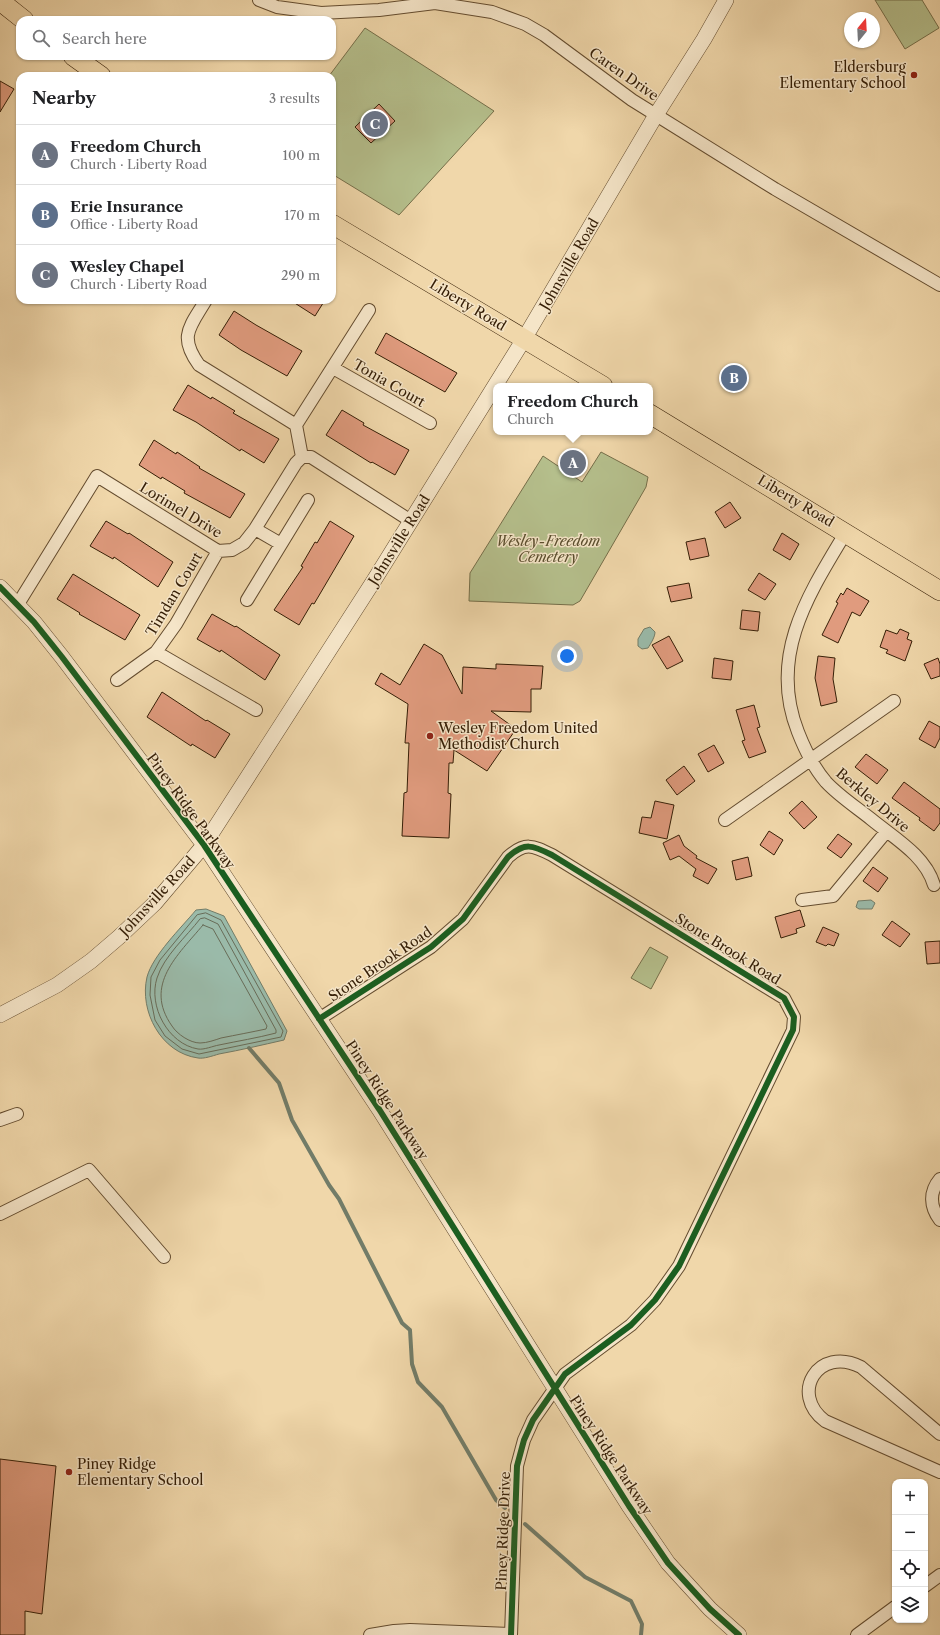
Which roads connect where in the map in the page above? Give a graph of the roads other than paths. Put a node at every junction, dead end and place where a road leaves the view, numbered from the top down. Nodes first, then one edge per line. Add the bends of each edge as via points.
1 (259, 0) edge
2 (726, 0) edge
3 (0, 1) edge
4 (436, 1) edge
5 (19, 16) edge
6 (79, 60) edge
7 (95, 72) edge
8 (656, 115) junction
9 (336, 226) edge
10 (940, 285) edge
11 (204, 304) edge
12 (369, 310) dead end
13 (524, 339) junction
14 (333, 368) junction
15 (497, 383) edge
16 (598, 383) edge
17 (493, 389) edge
18 (653, 416) edge
19 (430, 423) dead end
20 (296, 425) junction
21 (302, 457) junction
22 (308, 500) dead end
23 (411, 521) junction
24 (255, 529) junction
25 (846, 532) junction
26 (281, 544) junction
27 (218, 551) junction
28 (0, 587) edge
29 (940, 591) edge
30 (248, 600) dead end
31 (18, 604) junction
32 (156, 652) junction
33 (117, 680) dead end
34 (894, 701) dead end
35 (256, 710) dead end
36 (811, 760) junction
37 (725, 820) dead end
38 (886, 832) junction
39 (204, 845) junction
40 (934, 885) dead end
41 (802, 900) dead end
42 (0, 1015) edge
43 (319, 1019) junction
44 (17, 1114) dead end
45 (0, 1120) edge
46 (940, 1179) edge
47 (0, 1214) edge
48 (940, 1220) edge
49 (164, 1256) dead end
50 (554, 1390) junction
51 (940, 1434) edge
52 (940, 1472) edge
53 (940, 1575) edge
54 (928, 1584) edge
55 (892, 1610) edge
56 (872, 1630) edge
57 (511, 1634) edge
58 (370, 1635) edge
59 (739, 1635) edge
60 (857, 1635) edge

1 - 4 street, Caren Drive via 277,7 321,13 379,10
2 - 8 street, Johnsville Road
3 - 5 main road
4 - 8 street, Caren Drive via 492,12 525,24
6 - 7 main road
8 - 10 street, Caren Drive via 775,189
8 - 13 street, Johnsville Road
9 - 13 main road, Liberty Road
11 - 20 street via 187,334 187,342 199,365
12 - 14 street, Tonia Court
13 - 15 street, Johnsville Road
13 - 16 main road, Liberty Road
14 - 19 street, Tonia Court
14 - 20 street, Tonia Court
17 - 23 street, Johnsville Road
18 - 25 main road, Liberty Road
20 - 21 street
21 - 23 street via 311,457
21 - 24 street, Lorimel Drive
22 - 26 street
23 - 39 street, Johnsville Road
24 - 26 street
24 - 27 street, Lorimel Drive via 244,543 232,550
25 - 29 main road, Liberty Road
25 - 36 street, Berkley Drive via 810,593 797,622 789,654 787,673 791,713
26 - 30 street
27 - 31 street, Lorimel Drive via 97,476
27 - 32 street, Timdan Court via 176,624
28 - 31 street, Piney Ridge Parkway
31 - 39 street, Piney Ridge Parkway via 62,657
32 - 33 street, Timdan Court
32 - 35 street, Timdan Court
34 - 36 street
36 - 37 street
36 - 38 street, Berkley Drive via 826,782
38 - 40 street, Berkley Drive via 911,850 925,865
38 - 41 street via 833,896
39 - 42 street, Johnsville Road via 155,903 120,938 57,985
39 - 43 street, Piney Ridge Parkway
43 - 50 street, Piney Ridge Parkway via 380,1109
43 - 50 street, Stone Brook Road via 431,947 463,919 508,857 517,849 528,845 552,855 784,998 794,1017 793,1030 679,1266 655,1300 631,1325 565,1374
44 - 45 street
46 - 48 street via 934,1189 931,1205
47 - 49 street via 89,1170
50 - 57 street, Piney Ridge Drive via 533,1420 517,1466
50 - 59 street, Piney Ridge Parkway via 628,1506 668,1563 710,1609
51 - 52 street via 852,1362 841,1360 822,1366 815,1372 809,1390 812,1408 826,1422
53 - 54 street
55 - 56 street
56 - 60 street
57 - 58 street via 410,1630

